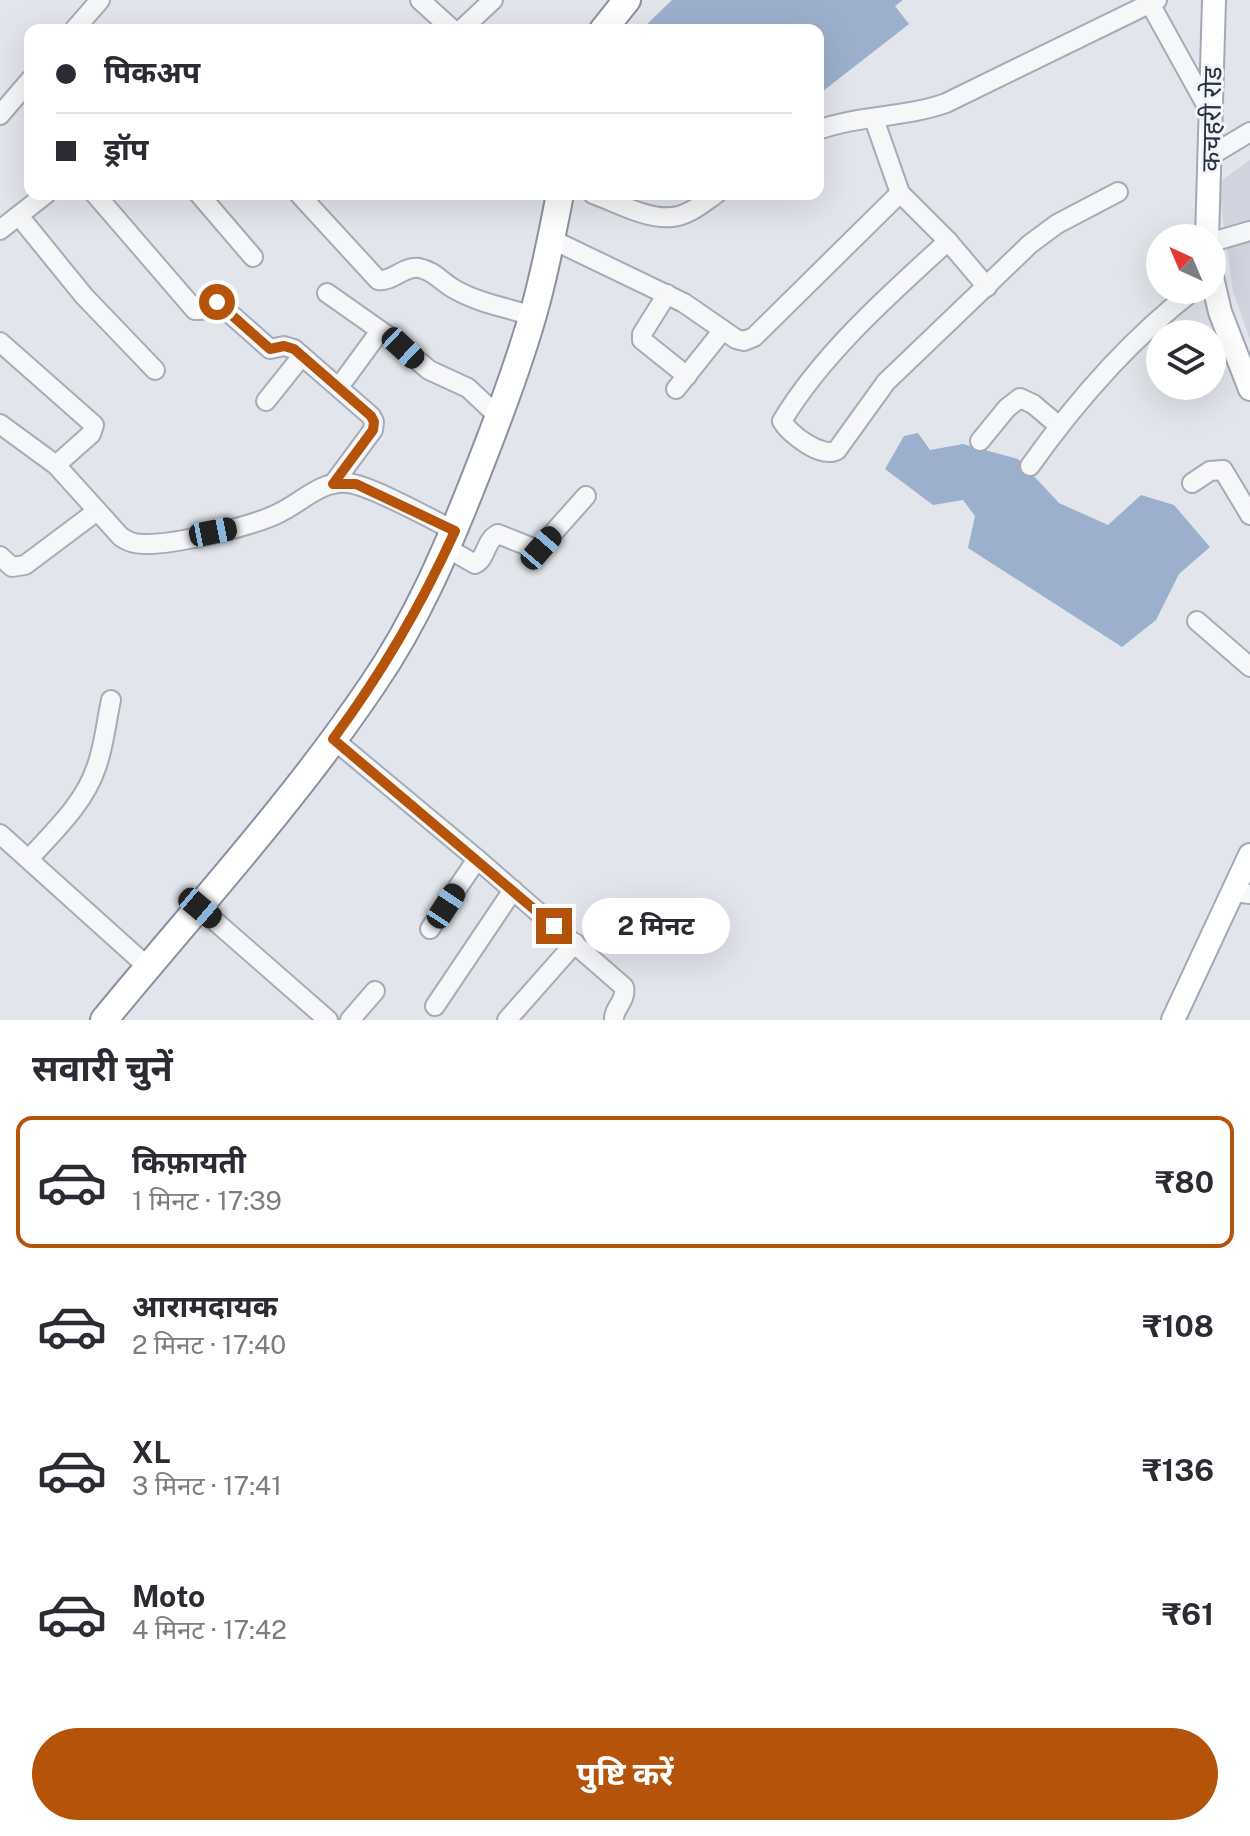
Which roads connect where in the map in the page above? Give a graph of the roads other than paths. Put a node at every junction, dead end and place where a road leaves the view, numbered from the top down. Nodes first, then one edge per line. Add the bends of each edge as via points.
1 (100, 0) edge
2 (420, 0) edge
3 (493, 0) edge
4 (627, 0) edge
5 (1214, 0) edge
6 (1152, 1) edge
7 (79, 24) edge
8 (446, 24) edge
9 (467, 24) edge
10 (608, 24) edge
11 (24, 87) edge
12 (1210, 112) junction
13 (0, 115) edge
14 (874, 119) junction
15 (824, 128) edge
16 (1250, 132) edge
17 (1210, 156) junction
18 (1118, 192) dead end
19 (900, 193) junction
20 (39, 200) edge
21 (100, 200) edge
22 (204, 200) edge
23 (305, 200) edge
24 (559, 200) edge
25 (610, 200) edge
26 (707, 200) edge
27 (19, 216) junction
28 (1208, 224) edge
29 (0, 230) edge
30 (1250, 231) edge
31 (1226, 238) edge
32 (551, 239) junction
33 (948, 241) junction
34 (253, 257) dead end
35 (987, 287) junction
36 (327, 293) dead end
37 (667, 294) junction
38 (1177, 304) edge
39 (1218, 304) edge
40 (533, 316) junction
41 (723, 330) junction
42 (380, 331) junction
43 (0, 342) edge
44 (302, 356) junction
45 (155, 370) dead end
46 (339, 387) junction
47 (1250, 389) edge
48 (266, 401) dead end
49 (500, 418) junction
50 (0, 424) edge
51 (1059, 426) junction
52 (980, 441) dead end
53 (56, 465) junction
54 (1030, 466) dead end
55 (1192, 483) dead end
56 (333, 484) junction
57 (586, 496) dead end
58 (97, 511) junction
59 (1250, 515) edge
60 (451, 540) junction
61 (0, 556) edge
62 (1197, 621) dead end
63 (1248, 672) edge
64 (111, 700) dead end
65 (333, 739) junction
66 (0, 834) edge
67 (1250, 855) edge
68 (29, 859) junction
69 (477, 859) junction
70 (513, 890) junction
71 (1241, 893) edge
72 (200, 908) junction
73 (430, 929) dead end
74 (575, 943) junction
75 (149, 968) junction
76 (375, 991) dead end
77 (435, 1006) dead end
78 (104, 1020) edge
79 (328, 1020) edge
80 (350, 1020) edge
81 (507, 1020) edge
82 (614, 1020) edge
83 (1173, 1020) edge

1 - 7 street
2 - 8 street
3 - 9 street
4 - 10 highway
5 - 12 main road, कचहरी रोड
6 - 12 street
6 - 14 street via 957,98 923,112
11 - 13 street
12 - 17 main road, कचहरी रोड
14 - 15 street
14 - 19 street
16 - 17 street
17 - 28 main road, कचहरी रोड
18 - 35 street via 1043,233
19 - 33 street
19 - 41 street via 754,337 744,341
20 - 27 street
21 - 44 street via 195,310 217,302 270,349 289,347
22 - 34 street
23 - 40 street via 378,280 421,268 457,291
24 - 32 highway
25 - 26 street via 673,217
27 - 29 street
27 - 45 street via 84,296
30 - 31 street
32 - 37 street
32 - 40 highway
33 - 35 street
33 - 35 street via 856,328 786,415 784,426 823,453 837,450 886,382
36 - 42 street
37 - 41 street
37 - 41 street via 642,340 682,382
38 - 51 street via 1133,341
39 - 47 main road
40 - 49 highway
42 - 46 street
42 - 49 street via 429,370 468,388
43 - 53 street via 94,425 91,434
44 - 46 street
44 - 48 street
46 - 56 street via 374,422 368,439
49 - 60 highway
50 - 53 street
51 - 52 street via 1020,398
51 - 54 street
53 - 58 street
55 - 59 street via 1210,471 1223,470
56 - 58 street via 261,520 155,544 131,543
56 - 60 street via 356,484
57 - 60 street via 538,550 498,534 475,564
58 - 61 street via 25,565 12,567
60 - 65 highway via 410,624
62 - 63 street
64 - 68 street via 89,785
65 - 69 street
65 - 72 highway
66 - 68 street
67 - 71 main road
68 - 75 street
69 - 70 street
69 - 73 street
70 - 74 street
70 - 77 street
71 - 83 main road
72 - 75 highway
72 - 79 street
74 - 81 street
74 - 82 street via 624,987
75 - 78 highway
76 - 80 street

